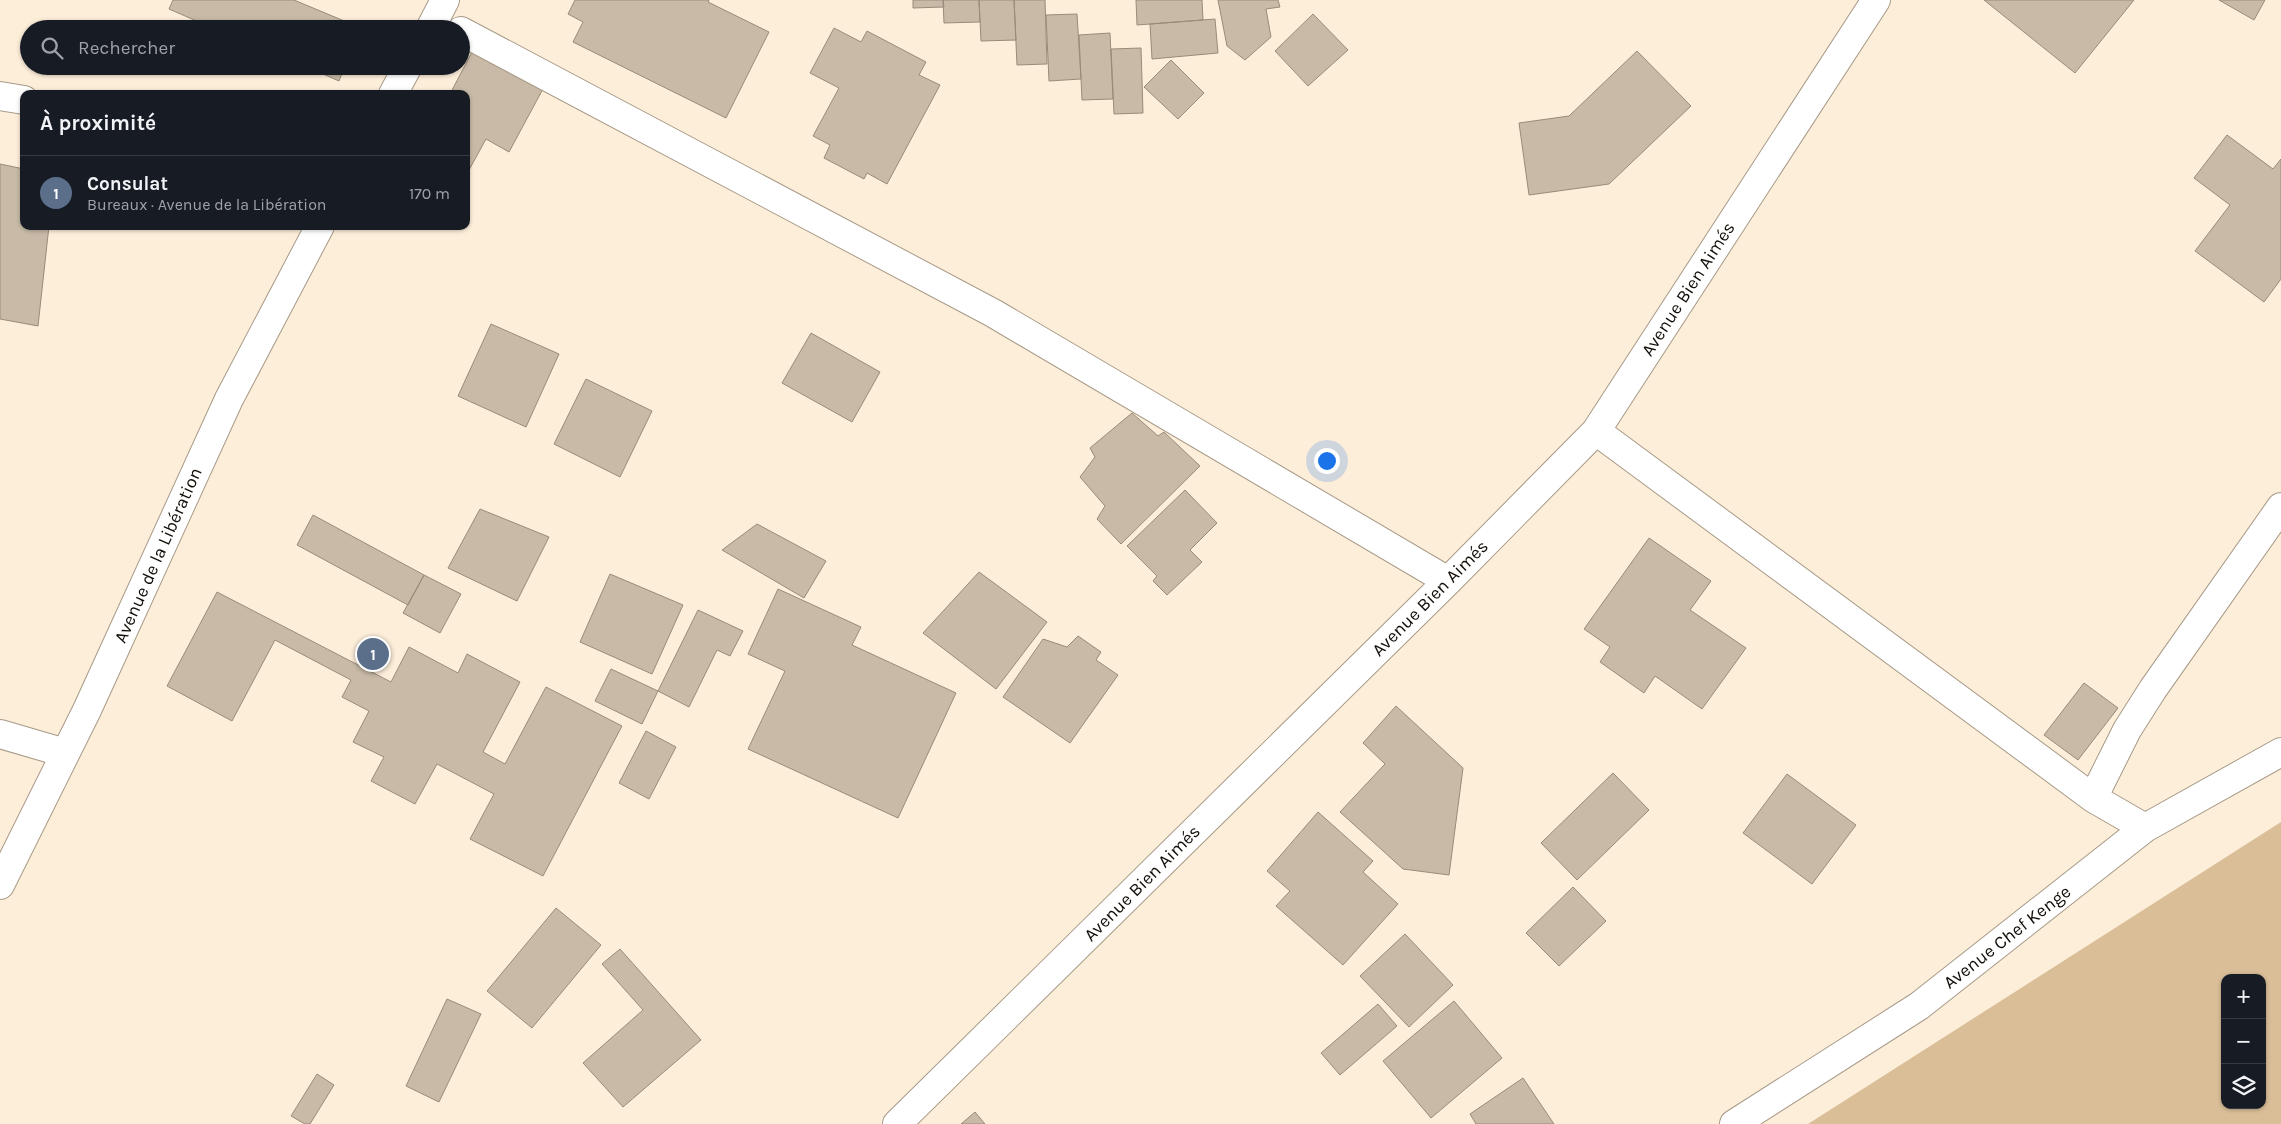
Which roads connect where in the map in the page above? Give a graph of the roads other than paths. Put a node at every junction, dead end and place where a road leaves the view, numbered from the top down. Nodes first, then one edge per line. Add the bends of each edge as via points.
1 (1876, 0) edge
2 (470, 36) edge
3 (403, 75) edge
4 (394, 90) edge
5 (0, 96) edge
6 (20, 99) edge
7 (318, 230) edge
8 (1596, 431) junction
9 (2281, 507) edge
10 (1448, 581) junction
11 (0, 734) edge
12 (2281, 752) edge
13 (65, 754) junction
14 (2093, 798) junction
15 (2145, 828) junction
16 (0, 885) edge
17 (897, 1124) edge
18 (1734, 1124) edge

1 - 8 street, Avenue Bien Aimés
2 - 10 street via 993,313
3 - 4 street
5 - 6 street
7 - 13 street, Avenue de la Libération via 229,399
8 - 10 street, Avenue Bien Aimés
8 - 14 street
9 - 14 street via 2126,730
10 - 17 street, Avenue Bien Aimés
11 - 13 street
12 - 15 street, Avenue Chef Kenge
13 - 16 street, Avenue de la Libération
14 - 15 street
15 - 18 street, Avenue Chef Kenge via 1919,1006

